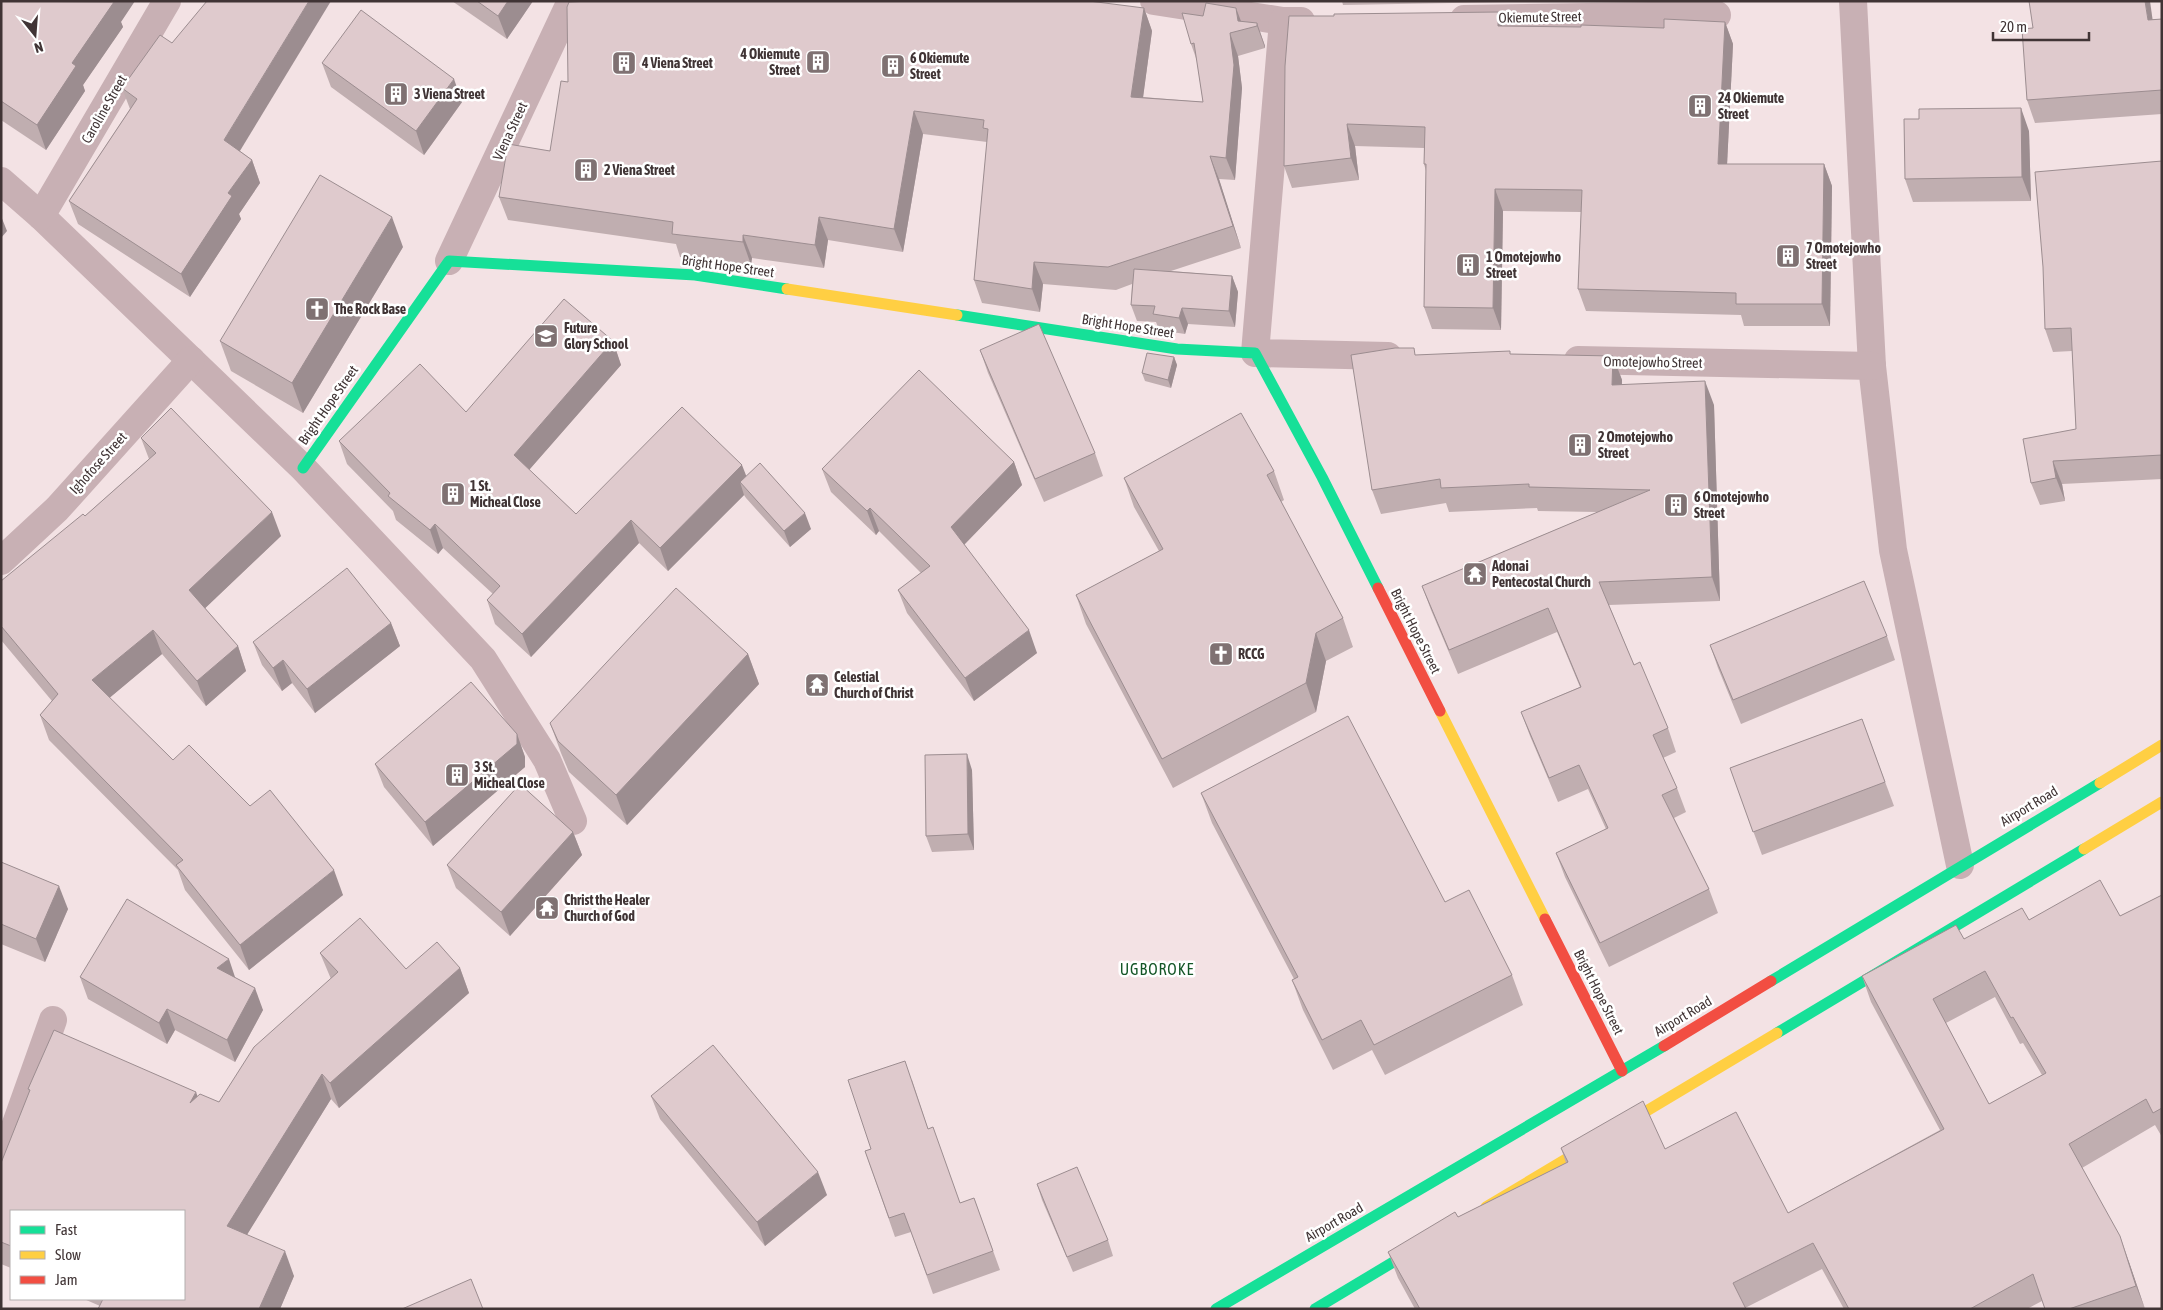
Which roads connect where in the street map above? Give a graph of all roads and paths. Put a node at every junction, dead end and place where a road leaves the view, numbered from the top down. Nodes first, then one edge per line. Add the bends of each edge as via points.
1 (166, 1) edge
2 (571, 1) edge
3 (1154, 1) edge
4 (1853, 1) edge
5 (1717, 14) dead end
6 (1441, 19) edge
7 (1283, 21) junction
8 (1322, 21) edge
9 (1, 181) edge
10 (41, 216) junction
11 (449, 261) junction
12 (1255, 353) junction
13 (1410, 356) edge
14 (191, 360) junction
15 (1557, 360) edge
16 (1872, 366) junction
17 (302, 468) junction
18 (1, 561) edge
19 (2162, 745) edge
20 (2162, 802) edge
21 (573, 821) dead end
22 (1960, 865) junction
23 (53, 1020) dead end
24 (1622, 1071) junction
25 (1, 1166) edge
26 (1477, 1211) edge
27 (1434, 1237) edge
28 (1216, 1309) edge
29 (1315, 1309) edge

1 - 10 street, Caroline Street
2 - 11 street, Viena Street
3 - 7 street
4 - 16 street
5 - 6 street, Okiemute Street
7 - 8 street
7 - 12 street
9 - 10 street
10 - 14 street
11 - 12 main road, Bright Hope Street via 695,275 1177,349
11 - 17 main road, Bright Hope Street
12 - 13 street
12 - 24 main road, Bright Hope Street via 1322,477
14 - 17 street
14 - 18 street, Ighofose Street via 57,509
15 - 16 street, Omotejowho Street
16 - 22 street via 1893,550
17 - 21 street via 483,659 547,760
19 - 22 main road, Airport Road
20 - 26 main road
22 - 24 main road, Airport Road
23 - 25 street
24 - 28 main road, Airport Road
27 - 29 main road

